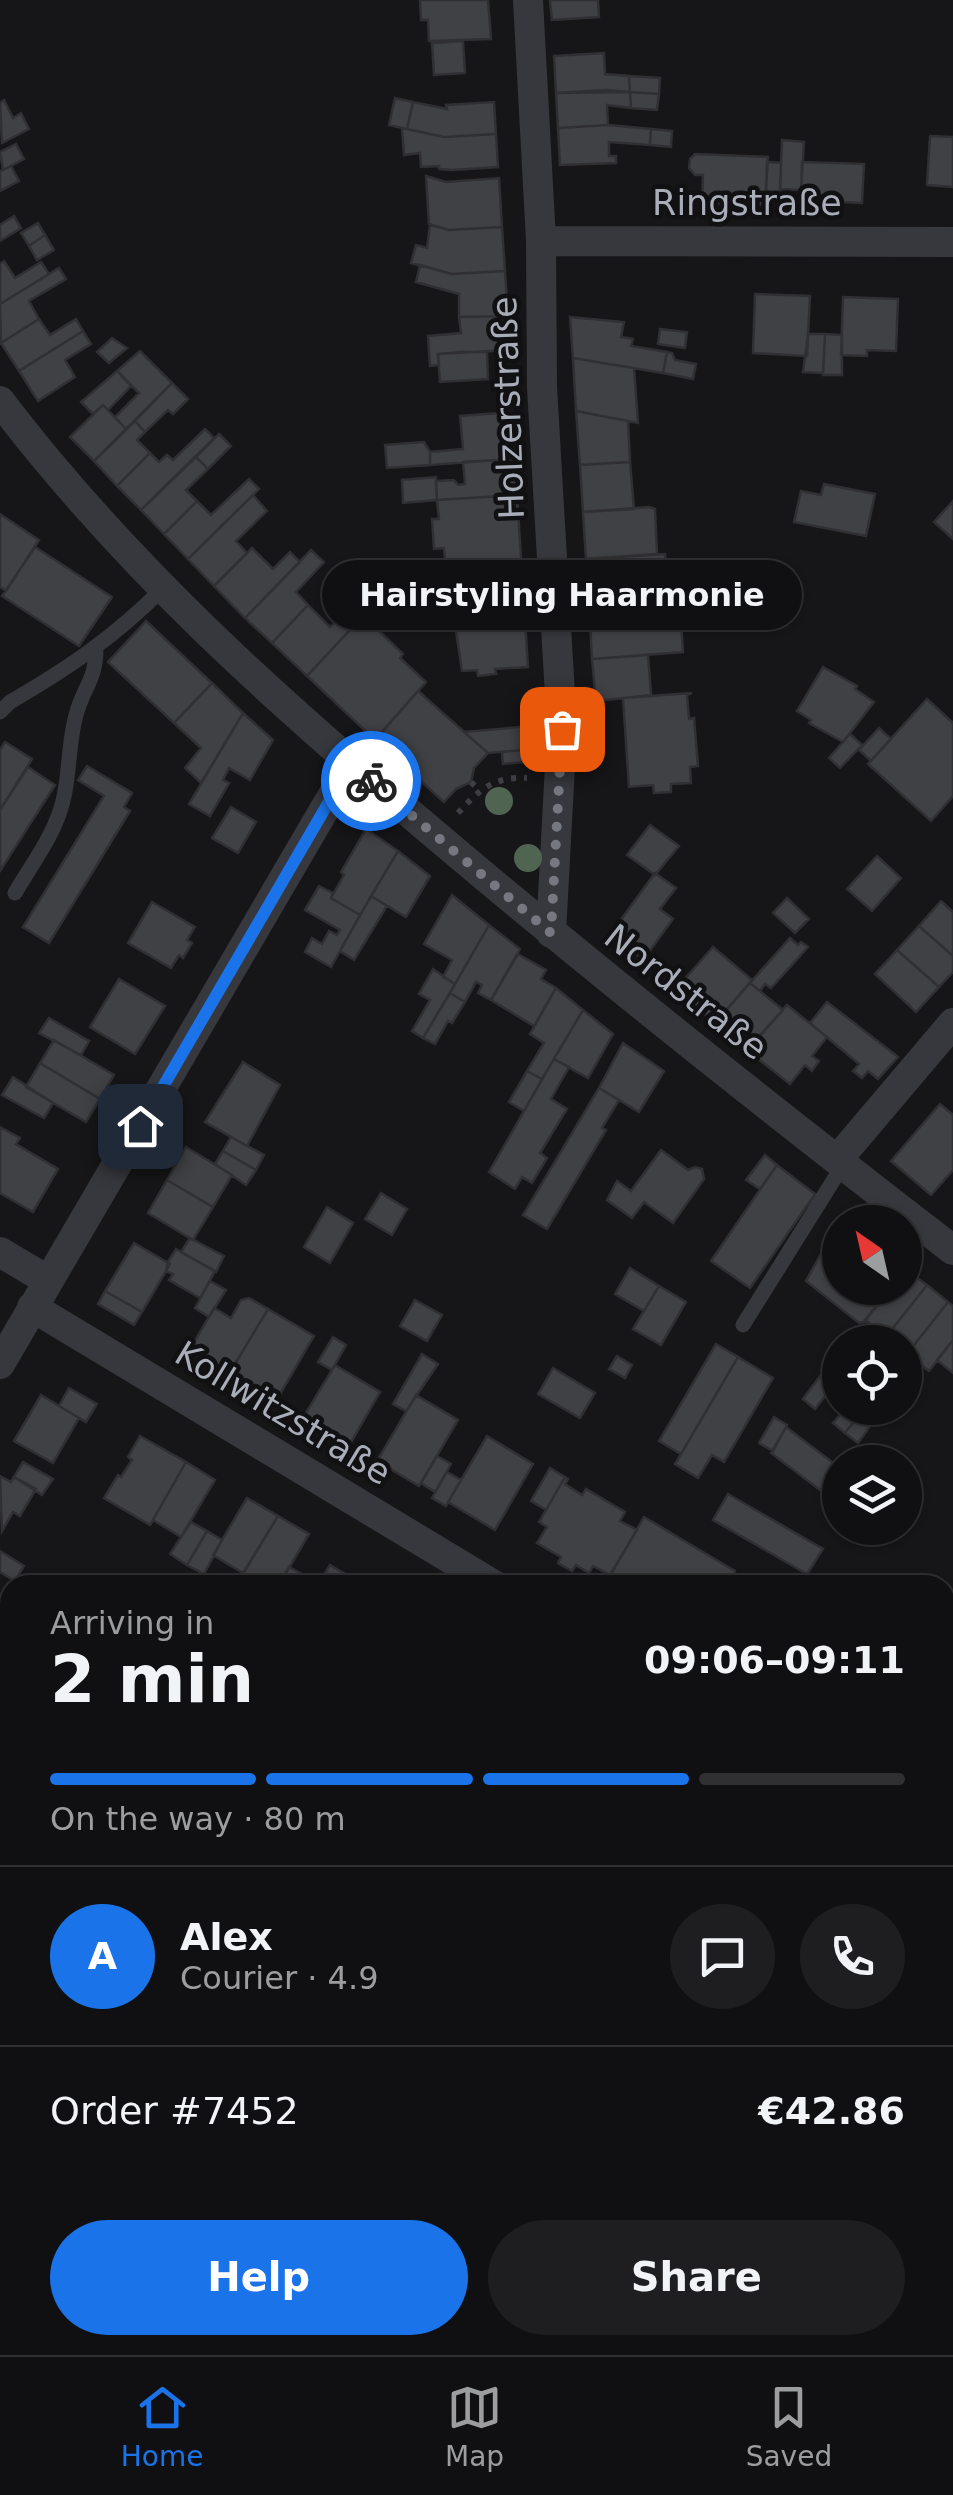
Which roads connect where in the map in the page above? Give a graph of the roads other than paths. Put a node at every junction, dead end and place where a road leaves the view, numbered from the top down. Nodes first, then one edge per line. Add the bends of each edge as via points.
1 (528, 0) edge
2 (541, 240) junction
3 (953, 242) edge
4 (0, 401) edge
5 (162, 589) junction
6 (96, 649) junction
7 (0, 712) edge
8 (351, 764) junction
9 (15, 893) dead end
10 (551, 933) junction
11 (953, 1023) edge
12 (840, 1162) junction
13 (953, 1250) edge
14 (0, 1252) edge
15 (39, 1293) junction
16 (743, 1325) dead end
17 (0, 1364) edge
18 (478, 1575) edge

1 - 2 street, Holzerstraße
2 - 3 street, Ringstraße
2 - 10 street, Holzerstraße via 542,387 562,729
4 - 5 street, Nordstraße
5 - 6 lane
5 - 8 street, Nordstraße
6 - 7 lane
6 - 9 lane via 96,670 71,732 62,806
8 - 10 street, Nordstraße
8 - 15 street
10 - 12 street, Nordstraße
11 - 12 street
12 - 13 street, Nordstraße
12 - 16 lane
14 - 15 street, Kollwitzstraße
15 - 17 street
15 - 18 street, Kollwitzstraße

